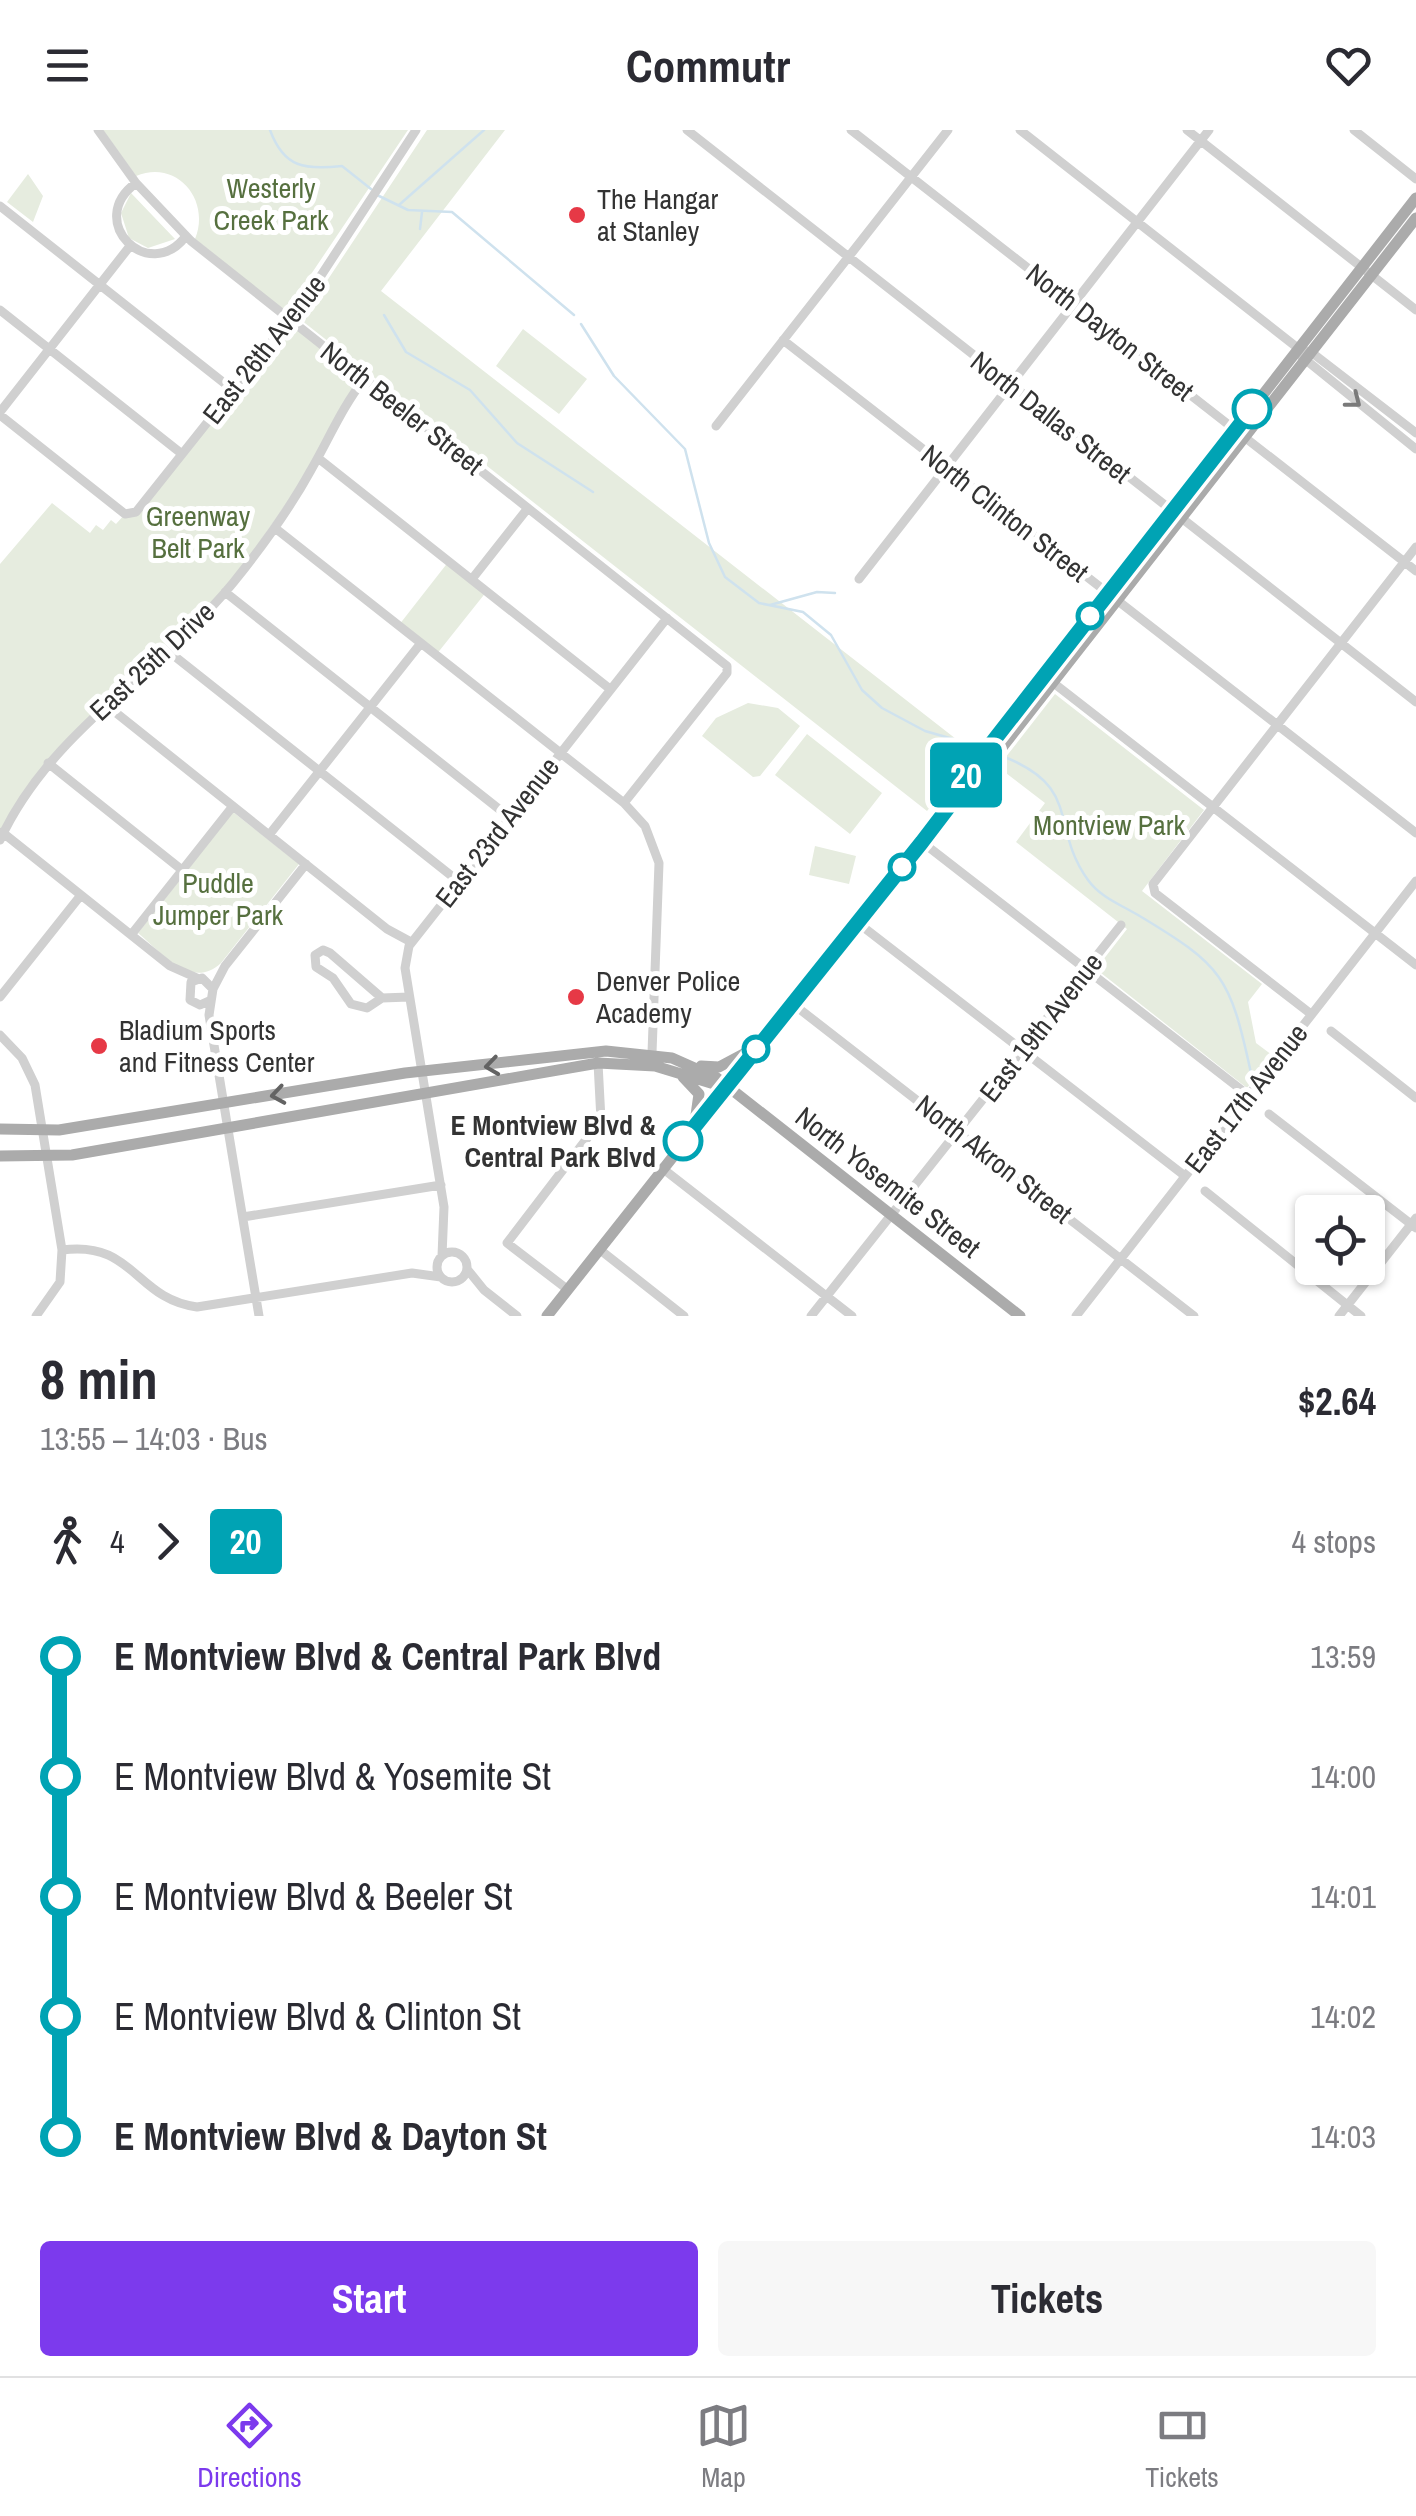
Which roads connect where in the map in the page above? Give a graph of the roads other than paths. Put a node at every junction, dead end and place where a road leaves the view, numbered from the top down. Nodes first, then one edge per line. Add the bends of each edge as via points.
1 (98, 130) edge
2 (416, 130) edge
3 (687, 130) edge
4 (851, 130) edge
5 (948, 130) edge
6 (1020, 130) edge
7 (1187, 130) edge
8 (1210, 130) edge
9 (1354, 130) edge
10 (1201, 141) junction
11 (911, 177) junction
12 (1416, 179) edge
13 (136, 183) junction
14 (1416, 198) edge
15 (0, 206) edge
16 (1416, 218) edge
17 (1138, 222) junction
18 (186, 236) junction
19 (130, 246) junction
20 (847, 258) junction
21 (1366, 271) junction
22 (100, 285) junction
23 (1074, 304) junction
24 (0, 310) edge
25 (1416, 310) edge
26 (290, 319) junction
27 (783, 340) junction
28 (49, 349) junction
29 (1304, 354) junction
30 (364, 378) junction
31 (1009, 385) junction
32 (233, 390) junction
33 (0, 413) edge
34 (716, 426) dead end
35 (1416, 433) edge
36 (1239, 434) junction
37 (1416, 449) edge
38 (182, 454) junction
39 (318, 458) junction
40 (946, 466) junction
41 (528, 508) junction
42 (1176, 515) junction
43 (276, 528) junction
44 (1416, 547) edge
45 (1404, 562) junction
46 (1416, 571) edge
47 (472, 579) junction
48 (858, 579) dead end
49 (225, 592) junction
50 (1112, 596) junction
51 (667, 618) junction
52 (422, 643) junction
53 (1341, 643) junction
54 (168, 651) junction
55 (1048, 679) junction
56 (610, 689) junction
57 (1416, 702) edge
58 (105, 704) junction
59 (370, 707) junction
60 (1278, 725) junction
61 (560, 752) junction
62 (48, 763) junction
63 (320, 771) junction
64 (624, 803) junction
65 (233, 806) junction
66 (1214, 808) junction
67 (509, 817) junction
68 (1416, 833) edge
69 (1, 834) edge
70 (269, 835) junction
71 (922, 842) junction
72 (306, 864) junction
73 (182, 870) junction
74 (458, 881) junction
75 (1416, 881) edge
76 (81, 895) junction
77 (858, 923) junction
78 (1121, 925) dead end
79 (1376, 932) junction
80 (131, 935) junction
81 (411, 942) junction
82 (1416, 964) edge
83 (170, 966) junction
84 (225, 966) junction
85 (1086, 971) junction
86 (200, 978) junction
87 (187, 989) junction
88 (213, 989) junction
89 (410, 996) junction
90 (0, 997) edge
91 (382, 998) junction
92 (210, 1000) junction
93 (793, 1004) junction
94 (196, 1005) junction
95 (1312, 1014) junction
96 (212, 1031) junction
97 (1331, 1031) dead end
98 (0, 1035) edge
99 (760, 1043) junction
100 (1022, 1051) junction
101 (652, 1053) junction
102 (598, 1063) junction
103 (692, 1064) junction
104 (666, 1068) junction
105 (421, 1074) junction
106 (726, 1087) junction
107 (425, 1095) junction
108 (1248, 1095) junction
109 (1416, 1098) edge
110 (224, 1102) junction
111 (1269, 1114) dead end
112 (228, 1128) junction
113 (0, 1129) edge
114 (692, 1129) junction
115 (42, 1132) junction
116 (959, 1132) junction
117 (0, 1156) edge
118 (48, 1156) junction
119 (662, 1168) junction
120 (1185, 1176) junction
121 (441, 1185) junction
122 (1205, 1191) dead end
123 (243, 1216) junction
124 (892, 1216) junction
125 (1414, 1223) edge
126 (445, 1228) junction
127 (599, 1249) junction
128 (62, 1250) junction
129 (459, 1254) junction
130 (441, 1258) junction
131 (1120, 1258) junction
132 (467, 1268) junction
133 (412, 1273) junction
134 (440, 1277) junction
135 (457, 1282) junction
136 (567, 1289) junction
137 (484, 1290) junction
138 (826, 1296) junction
139 (257, 1299) junction
140 (1348, 1306) junction
141 (36, 1316) edge
142 (259, 1316) edge
143 (517, 1316) edge
144 (546, 1316) edge
145 (684, 1316) edge
146 (811, 1316) edge
147 (852, 1316) edge
148 (1020, 1316) edge
149 (1076, 1316) edge
150 (1194, 1316) edge
151 (1339, 1316) edge
152 (1361, 1316) edge

1 - 13 street, North Beeler Street
2 - 26 street, East 26th Avenue
3 - 20 street, North Dallas Street
4 - 11 street, North Dayton Street
5 - 11 street
6 - 17 street
7 - 10 street
8 - 10 street
9 - 12 street
10 - 17 street
10 - 21 street
11 - 20 street
11 - 23 street, North Dayton Street
13 - 18 street, North Beeler Street
13 - 19 street via 117,210
14 - 21 main road
15 - 22 street
16 - 21 main road
17 - 23 street
17 - 29 street
18 - 19 street via 158,254
18 - 26 street, North Beeler Street
19 - 22 street
20 - 27 street
20 - 31 street, North Dallas Street
21 - 25 street
21 - 29 main road
22 - 28 street
22 - 32 street
23 - 31 street
23 - 36 street, North Dayton Street
24 - 28 street
26 - 30 street, North Beeler Street
26 - 32 street, East 26th Avenue
27 - 34 street
27 - 40 street, North Clinton Street
28 - 33 street
28 - 38 street
29 - 35 street
29 - 36 main road
29 -> 37 street
30 - 39 street, East 25th Drive
30 - 41 street, North Beeler Street
31 - 40 street
31 - 42 street, North Dallas Street
32 - 38 street, East 26th Avenue
33 - 38 street, East 26th Avenue via 125,514 136,512
36 - 42 main road
36 - 45 street, North Dayton Street
39 - 43 street, East 25th Drive
39 - 47 street
40 - 48 street
40 - 50 street, North Clinton Street
41 - 47 street
41 - 51 street, North Beeler Street
42 - 50 main road
42 - 53 street, North Dallas Street
43 - 49 street, East 25th Drive
43 - 52 street
44 - 45 street
45 - 46 street, North Dayton Street
45 - 53 street
47 - 56 street
49 - 54 street, East 25th Drive
49 - 59 street
50 - 55 main road
50 - 60 street, North Clinton Street
51 - 56 street, East 23rd Avenue
51 - 64 street, North Beeler Street via 727,666 726,676
52 - 59 street
52 - 61 street
53 - 57 street, North Dallas Street
53 - 60 street
54 - 58 street, East 25th Drive
54 - 63 street
55 - 66 street
55 - 71 main road via 964,796
56 - 61 street, East 23rd Avenue
58 - 62 street, East 25th Drive
58 - 65 street
59 - 63 street
59 - 67 street
60 - 66 street
60 - 68 street, North Clinton Street
61 - 64 street
61 - 67 street, East 23rd Avenue
62 - 69 street, East 25th Drive
62 - 73 street
63 - 70 street
63 - 74 street
64 - 101 street via 645,826 659,863
65 - 70 street
65 - 73 street
66 - 79 street
66 - 95 street via 1153,888
67 - 74 street, East 23rd Avenue
69 - 76 street
70 - 72 street
71 - 77 main road
71 - 85 street
72 - 81 street
72 - 84 street
73 - 80 street
74 - 81 street, East 23rd Avenue
75 - 79 street, East 17th Avenue
76 - 80 street
76 - 90 street
77 - 93 main road
77 - 100 street
78 - 85 street, East 19th Avenue
79 - 82 street
79 - 95 street, East 17th Avenue
80 - 83 street
81 - 89 street via 405,965
83 - 86 street
83 - 87 street
84 - 86 street
84 - 88 street
85 - 100 street, East 19th Avenue
85 - 108 street
86 - 87 street
86 - 88 street
87 - 94 street
88 - 92 street
89 - 91 street
89 - 105 street
91 - 91 street via 330,953 315,955 316,967 334,978 351,1004 367,1008
92 - 94 street
92 - 96 street
93 - 99 main road
93 - 116 street, North Akron Street
94 - 96 street
95 - 108 street, East 17th Avenue
96 - 110 street
97 - 109 street
98 - 115 street via 30,1072
99 - 103 main road via 719,1066
99 - 106 main road
100 - 116 street, East 19th Avenue
100 - 120 street
101 - 103 main road
101 -> 105 main road via 577,1053
102 - 104 main road
102 - 107 main road
102 - 136 street via 601,1120 507,1242
103 - 106 main road, North Yosemite Street
104 - 106 main road
104 - 114 main road via 699,1094
105 - 107 street
105 -> 110 main road
106 - 114 main road
106 - 124 main road, North Yosemite Street
107 - 112 main road
107 - 121 street
108 - 120 street, East 17th Avenue
110 - 112 street
110 - 115 main road
111 - 125 street
112 - 118 main road
112 - 123 street
113 - 115 main road
114 - 119 main road
115 - 118 street
116 - 124 street, East 19th Avenue
116 - 131 street, North Akron Street
117 - 118 main road
118 - 128 street
119 - 127 main road
119 - 138 street
120 - 131 street, East 17th Avenue
121 - 123 street
121 - 126 street
122 - 140 street
123 - 139 street
124 - 138 street, East 19th Avenue
124 - 148 main road, North Yosemite Street
125 - 140 street
126 - 129 street
126 - 130 street
127 - 136 main road
127 - 145 street
128 - 139 street via 99,1248 186,1306
128 - 141 street via 60,1282
129 - 130 street
129 - 132 street
130 - 133 street
130 - 134 street
131 - 149 street, East 17th Avenue
131 - 150 street, North Akron Street
132 - 135 street
132 - 137 street
133 - 134 street
133 - 139 street
134 - 135 street
135 - 137 street
136 - 144 main road
137 - 143 street
138 - 146 street, East 19th Avenue
138 - 147 street
139 - 142 street
140 - 151 street
140 - 152 street

